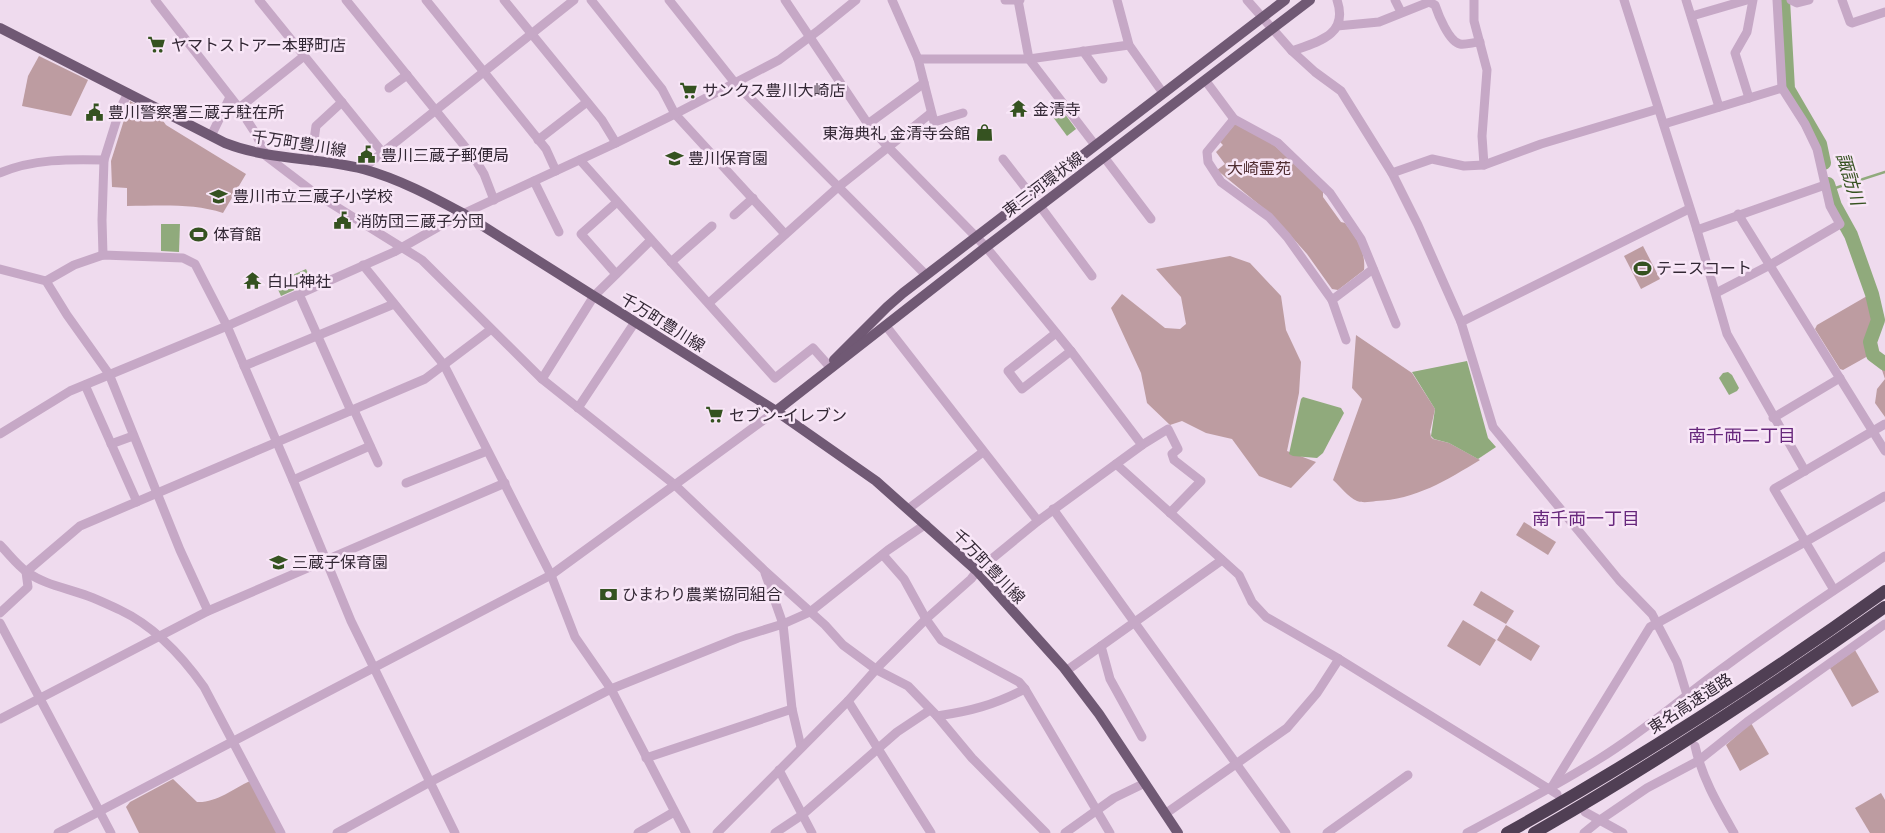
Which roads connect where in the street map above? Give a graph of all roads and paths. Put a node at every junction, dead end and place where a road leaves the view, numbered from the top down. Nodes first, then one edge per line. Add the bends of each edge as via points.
1 (155, 0) edge
2 (259, 0) edge
3 (346, 0) edge
4 (426, 0) edge
5 (504, 0) edge
6 (574, 0) edge
7 (592, 0) edge
8 (669, 0) edge
9 (785, 0) edge
10 (856, 0) edge
11 (892, 0) edge
12 (1005, 0) edge
13 (1019, 0) edge
14 (1117, 0) edge
15 (1247, 0) edge
16 (1285, 0) edge
17 (1310, 0) edge
18 (1337, 0) edge
19 (1395, 0) edge
20 (1474, 0) edge
21 (1624, 0) edge
22 (1686, 0) edge
23 (1747, 0) edge
24 (1753, 0) edge
25 (1777, 0) edge
26 (1791, 0) edge
27 (1809, 0) edge
28 (1842, 0) edge
29 (1401, 12) junction
30 (1885, 12) edge
31 (1692, 16) junction
32 (1262, 18) junction
33 (1337, 26) junction
34 (0, 28) edge
35 (1272, 29) junction
36 (531, 34) junction
37 (810, 37) junction
38 (1480, 42) junction
39 (1129, 45) junction
40 (1083, 51) junction
41 (1292, 51) junction
42 (304, 56) junction
43 (918, 59) junction
44 (1029, 59) junction
45 (485, 71) junction
46 (407, 75) junction
47 (1103, 79) dead end
48 (1205, 80) junction
49 (735, 83) junction
50 (924, 83) junction
51 (389, 88) dead end
52 (1782, 88) junction
53 (128, 93) junction
54 (1163, 93) junction
55 (230, 97) junction
56 (1749, 98) junction
57 (342, 102) junction
58 (587, 102) junction
59 (1719, 107) junction
60 (238, 108) junction
61 (1658, 109) junction
62 (435, 110) junction
63 (931, 113) junction
64 (964, 113) dead end
65 (676, 114) junction
66 (1234, 119) junction
67 (868, 124) junction
68 (1664, 124) junction
69 (210, 136) junction
70 (538, 140) junction
71 (616, 143) junction
72 (1095, 145) junction
73 (887, 146) junction
74 (383, 153) junction
75 (266, 156) junction
76 (1104, 157) junction
77 (1003, 159) dead end
78 (104, 160) junction
79 (580, 160) junction
80 (312, 161) junction
81 (1484, 165) junction
82 (362, 169) junction
83 (556, 170) junction
84 (0, 173) edge
85 (1392, 173) junction
86 (534, 181) junction
87 (1825, 185) junction
88 (838, 188) junction
89 (1031, 195) junction
90 (753, 198) junction
91 (494, 200) junction
92 (618, 202) junction
93 (1040, 206) junction
94 (1689, 209) junction
95 (464, 214) junction
96 (1738, 214) junction
97 (734, 215) dead end
98 (1151, 219) dead end
99 (712, 226) dead end
100 (1697, 230) junction
101 (559, 232) dead end
102 (785, 234) junction
103 (976, 237) junction
104 (651, 240) junction
105 (402, 247) junction
106 (986, 247) junction
107 (103, 255) junction
108 (671, 262) junction
109 (363, 265) junction
110 (1770, 265) junction
111 (1373, 268) junction
112 (0, 269) edge
113 (616, 274) junction
114 (926, 276) junction
115 (1092, 276) dead end
116 (46, 281) junction
117 (299, 294) junction
118 (1716, 294) junction
119 (594, 296) junction
120 (1332, 300) junction
121 (709, 303) junction
122 (394, 304) junction
123 (635, 322) junction
124 (1461, 322) junction
125 (1396, 324) dead end
126 (227, 326) junction
127 (886, 326) junction
128 (490, 330) junction
129 (1056, 333) junction
130 (317, 336) junction
131 (1346, 340) dead end
132 (1070, 351) junction
133 (444, 365) junction
134 (244, 366) junction
135 (829, 366) junction
136 (109, 374) junction
137 (1840, 378) junction
138 (542, 379) junction
139 (85, 385) junction
140 (797, 395) junction
141 (578, 408) junction
142 (353, 410) junction
143 (776, 411) junction
144 (1774, 418) junction
145 (1885, 424) edge
146 (1872, 432) junction
147 (0, 434) edge
148 (133, 436) junction
149 (277, 443) junction
150 (111, 444) junction
151 (1142, 445) junction
152 (370, 446) junction
153 (487, 451) junction
154 (1885, 451) edge
155 (983, 452) junction
156 (378, 463) dead end
157 (1116, 464) junction
158 (1805, 471) junction
159 (294, 480) junction
160 (505, 483) junction
161 (406, 484) dead end
162 (675, 485) junction
163 (157, 493) junction
164 (1885, 496) edge
165 (137, 502) junction
166 (908, 508) junction
167 (1054, 509) junction
168 (1170, 513) junction
169 (1038, 521) junction
170 (926, 524) junction
171 (1805, 542) junction
172 (0, 545) edge
173 (884, 554) junction
174 (1885, 556) edge
175 (327, 560) junction
176 (1222, 560) junction
177 (764, 570) junction
178 (26, 572) junction
179 (977, 572) junction
180 (551, 574) junction
181 (1834, 590) junction
182 (1885, 591) edge
183 (1885, 607) edge
184 (208, 611) junction
185 (810, 612) junction
186 (0, 613) edge
187 (926, 619) junction
188 (1656, 622) junction
189 (0, 623) edge
190 (1134, 623) junction
191 (783, 624) junction
192 (1885, 624) edge
193 (158, 636) junction
194 (1101, 646) junction
195 (1339, 659) junction
196 (373, 668) junction
197 (877, 670) junction
198 (1066, 671) junction
199 (610, 689) junction
200 (1025, 689) junction
201 (1687, 695) junction
202 (40, 698) junction
203 (848, 701) junction
204 (792, 709) junction
205 (1688, 709) dead end
206 (934, 713) junction
207 (0, 719) edge
208 (1142, 736) dead end
209 (232, 742) junction
210 (1695, 746) dead end
211 (800, 748) junction
212 (878, 748) junction
213 (646, 758) junction
214 (1698, 761) junction
215 (1236, 765) junction
216 (779, 770) junction
217 (1408, 775) dead end
218 (430, 782) junction
219 (1145, 783) junction
220 (1552, 790) junction
221 (100, 811) junction
222 (1096, 811) junction
223 (674, 812) junction
224 (1585, 812) dead end
225 (1165, 814) junction
226 (802, 815) junction
227 (1600, 820) junction
228 (58, 833) edge
229 (111, 833) edge
230 (281, 833) edge
231 (337, 833) edge
232 (455, 833) edge
233 (638, 833) edge
234 (686, 833) edge
235 (717, 833) edge
236 (775, 833) edge
237 (812, 833) edge
238 (931, 833) edge
239 (1046, 833) edge
240 (1065, 833) edge
241 (1110, 833) edge
242 (1178, 833) edge
243 (1286, 833) edge
244 (1327, 833) edge
245 (1467, 833) edge
246 (1507, 833) edge
247 (1534, 833) edge
248 (1584, 833) edge
249 (1622, 833) edge
250 (1734, 833) edge

1 - 55 street
2 - 42 street
3 - 46 street
4 - 45 street
5 - 36 street
6 - 36 street
7 - 65 street via 662,88
8 - 49 street
9 - 37 street
10 - 37 street
11 - 43 street
12 - 13 street
13 - 44 street
14 - 39 street
15 - 32 street
16 - 32 main road, 東三河環状線
17 - 35 main road, 東三河環状線
18 - 33 street via 1340,8
19 - 29 street
20 - 38 street via 1474,22
21 - 61 street
22 - 31 street
23 - 31 street
24 - 56 street via 1747,32 1735,53
25 - 52 street
26 - 27 street
28 - 30 street via 1852,23
29 - 33 street via 1379,22
29 - 38 street via 1429,2 1435,5 1454,41 1458,44
31 - 59 street
32 - 35 street
32 - 54 main road, 東三河環状線
33 - 41 street via 1319,42
34 - 53 main road, 千万町豊川線
35 - 41 street
35 - 48 main road, 東三河環状線
36 - 45 street
36 - 58 street
37 - 49 street via 778,60
37 - 67 street
38 - 81 street via 1487,70 1482,136
39 - 40 street
39 - 54 street
40 - 44 street
40 - 47 street
41 - 85 street via 1341,91
42 - 57 street
42 - 60 street
43 - 44 street
43 - 50 street
44 - 72 street
45 - 62 street
45 - 70 street
46 - 51 street
46 - 62 street
48 - 66 street
48 - 76 main road, 東三河環状線
49 - 65 street
49 - 88 street
50 - 63 street
50 - 67 street
52 - 56 street
52 - 87 street via 1817,149
53 - 69 main road, 千万町豊川線
53 - 78 street
54 - 72 main road, 東三河環状線
55 - 60 street
55 - 69 street
56 - 59 street
57 - 74 street
57 - 80 street via 316,126
58 - 70 street
58 - 71 street
59 - 68 street
60 - 75 street
61 - 68 street
61 - 81 street via 1541,144
62 - 74 street
62 - 91 street via 475,159
63 - 64 street via 934,122
63 - 73 street
65 - 71 street
65 - 90 street
66 - 111 street via 1278,143 1330,193 1361,239
66 - 120 street via 1207,152 1208,162 1217,177 1269,217 1287,237
67 - 73 street
68 - 94 street
69 - 75 main road, 千万町豊川線
70 - 83 street
71 - 79 street
72 - 89 main road, 東三河環状線
73 - 88 street
73 - 103 street
74 - 82 street
75 - 80 main road, 千万町豊川線
75 - 105 street via 316,194
76 - 93 main road, 東三河環状線
76 - 98 street
77 - 89 street
78 - 84 street via 67,159 14,166
78 - 107 street
79 - 83 street
79 - 92 street
80 - 82 main road, 千万町豊川線
81 - 85 street via 1464,166 1432,159
82 - 95 main road, 千万町豊川線 via 412,186
83 - 86 street
85 - 124 street
86 - 91 street
86 - 101 street
87 - 96 street
87 - 110 street via 1830,206 1840,224
88 - 102 street
88 - 114 street
89 - 103 main road, 東三河環状線
90 - 97 street
90 - 102 street
91 - 95 street
92 - 104 street
92 - 113 street via 581,234
93 - 106 main road, 東三河環状線
93 - 115 street
94 - 100 street
94 - 124 street
95 - 105 street
95 - 119 main road, 千万町豊川線
96 - 100 street
96 - 110 street
99 - 108 street
100 - 118 street
102 - 121 street
103 - 106 street
103 - 114 main road, 東三河環状線
104 - 108 street
104 - 113 street
105 - 109 street
105 - 128 street via 422,260 456,292
106 - 127 main road, 東三河環状線
106 - 129 street
107 - 116 street via 74,265
107 - 126 street via 183,258 195,264
108 - 121 street
109 - 117 street
109 - 122 street
110 - 118 street
110 - 137 street
111 - 120 street
111 - 125 street
112 - 116 street
113 - 119 street
114 - 135 main road, 東三河環状線 via 887,307
116 - 136 street
117 - 126 street
117 - 130 street
118 - 144 street via 1727,334
119 - 123 main road, 千万町豊川線
119 - 138 street
120 - 131 street
121 - 135 street via 775,378 813,348
122 - 130 street
122 - 133 street
123 - 141 street
123 - 143 main road, 千万町豊川線
124 - 188 street via 1493,427
126 - 134 street
126 - 136 street
127 - 140 main road, 東三河環状線
127 - 155 street
128 - 133 street
128 - 138 street
129 - 132 street
129 - 132 street via 1008,371 1022,389
130 - 134 street
130 - 142 street
132 - 151 street
133 - 142 street via 425,379
133 - 153 street
134 - 149 street
135 - 140 main road, 東三河環状線
136 - 139 street
136 - 148 street
137 - 144 street
137 - 146 street
138 - 141 street
139 - 147 street
139 - 150 street
140 - 143 main road, 東三河環状線
141 - 162 street
142 - 149 street
142 - 152 street
143 - 162 street
143 - 166 main road, 千万町豊川線 via 876,481
144 - 158 street
145 - 146 street
146 - 154 street
146 - 158 street
148 - 150 street
148 - 163 street
149 - 159 street
149 - 163 street
150 - 165 street
151 - 157 street
151 - 168 street via 1168,429 1178,449 1172,454 1174,460 1201,481
152 - 156 street
152 - 159 street
153 - 160 street
153 - 161 street
155 - 166 street
155 - 169 street
157 - 167 street
157 - 168 street
158 - 171 street via 1774,489
159 - 175 street
160 - 175 street
160 - 180 street
162 - 177 street
162 - 180 street
163 - 165 street
163 - 184 street
164 - 171 street
165 - 178 street via 80,526
166 - 170 main road, 千万町豊川線
167 - 169 street
167 - 190 street
168 - 176 street
169 - 179 street
170 - 173 street
170 - 179 main road, 千万町豊川線
171 - 181 street
171 - 188 street
172 - 178 street
173 - 185 street
173 - 187 street via 904,579
174 - 181 street
175 - 184 street
175 - 196 street
176 - 190 street
176 - 195 street via 1238,576 1252,602 1266,617
177 - 185 street
177 - 191 street
178 - 186 street via 28,587
178 - 193 street via 122,610
179 - 187 street
179 - 198 main road, 千万町豊川線
180 - 196 street
180 - 199 street via 575,637
181 - 201 street
182 - 246 highway, 東名高速道路 via 1712,709
183 - 247 highway, 東名高速道路 via 1768,688
184 - 193 street
185 - 191 street
185 - 197 street via 843,646
187 - 197 street
187 - 200 street via 941,640 1019,682
188 - 201 street via 1677,662
188 - 220 street
189 - 202 street
190 - 194 street
190 - 215 street
191 - 199 street via 738,638
191 - 204 street
192 - 214 street via 1747,722
193 - 202 street
193 - 209 street via 191,668
194 - 198 street
194 - 208 street via 1110,678
195 - 215 street via 1317,693 1287,728
195 - 220 street
196 - 209 street
196 - 218 street
197 - 203 street
197 - 206 street via 908,686
198 - 219 main road, 千万町豊川線
199 - 213 street
199 - 218 street
200 - 206 street via 969,711
200 - 222 street
201 - 205 street
201 - 220 street via 1639,732
202 - 207 street
202 - 221 street
203 - 211 street
203 - 212 street
204 - 211 street
204 - 213 street
206 - 212 street via 897,732
206 - 239 street via 972,758
209 - 221 street
209 - 230 street
210 - 214 street
211 - 216 street
212 - 226 street
212 - 238 street
213 - 223 street
214 - 227 street via 1647,788
214 - 250 street via 1710,792
215 - 225 street
215 - 243 street
216 - 226 street
216 - 235 street
217 - 244 street
218 - 231 street
218 - 232 street
219 - 222 street
219 - 225 main road, 千万町豊川線
220 - 245 street
221 - 228 street
221 - 229 street
222 - 240 street
222 - 241 street
223 - 233 street
223 - 234 street
224 - 227 street
225 - 242 main road, 千万町豊川線
226 - 236 street
226 - 237 street
227 - 248 street
227 - 249 street

